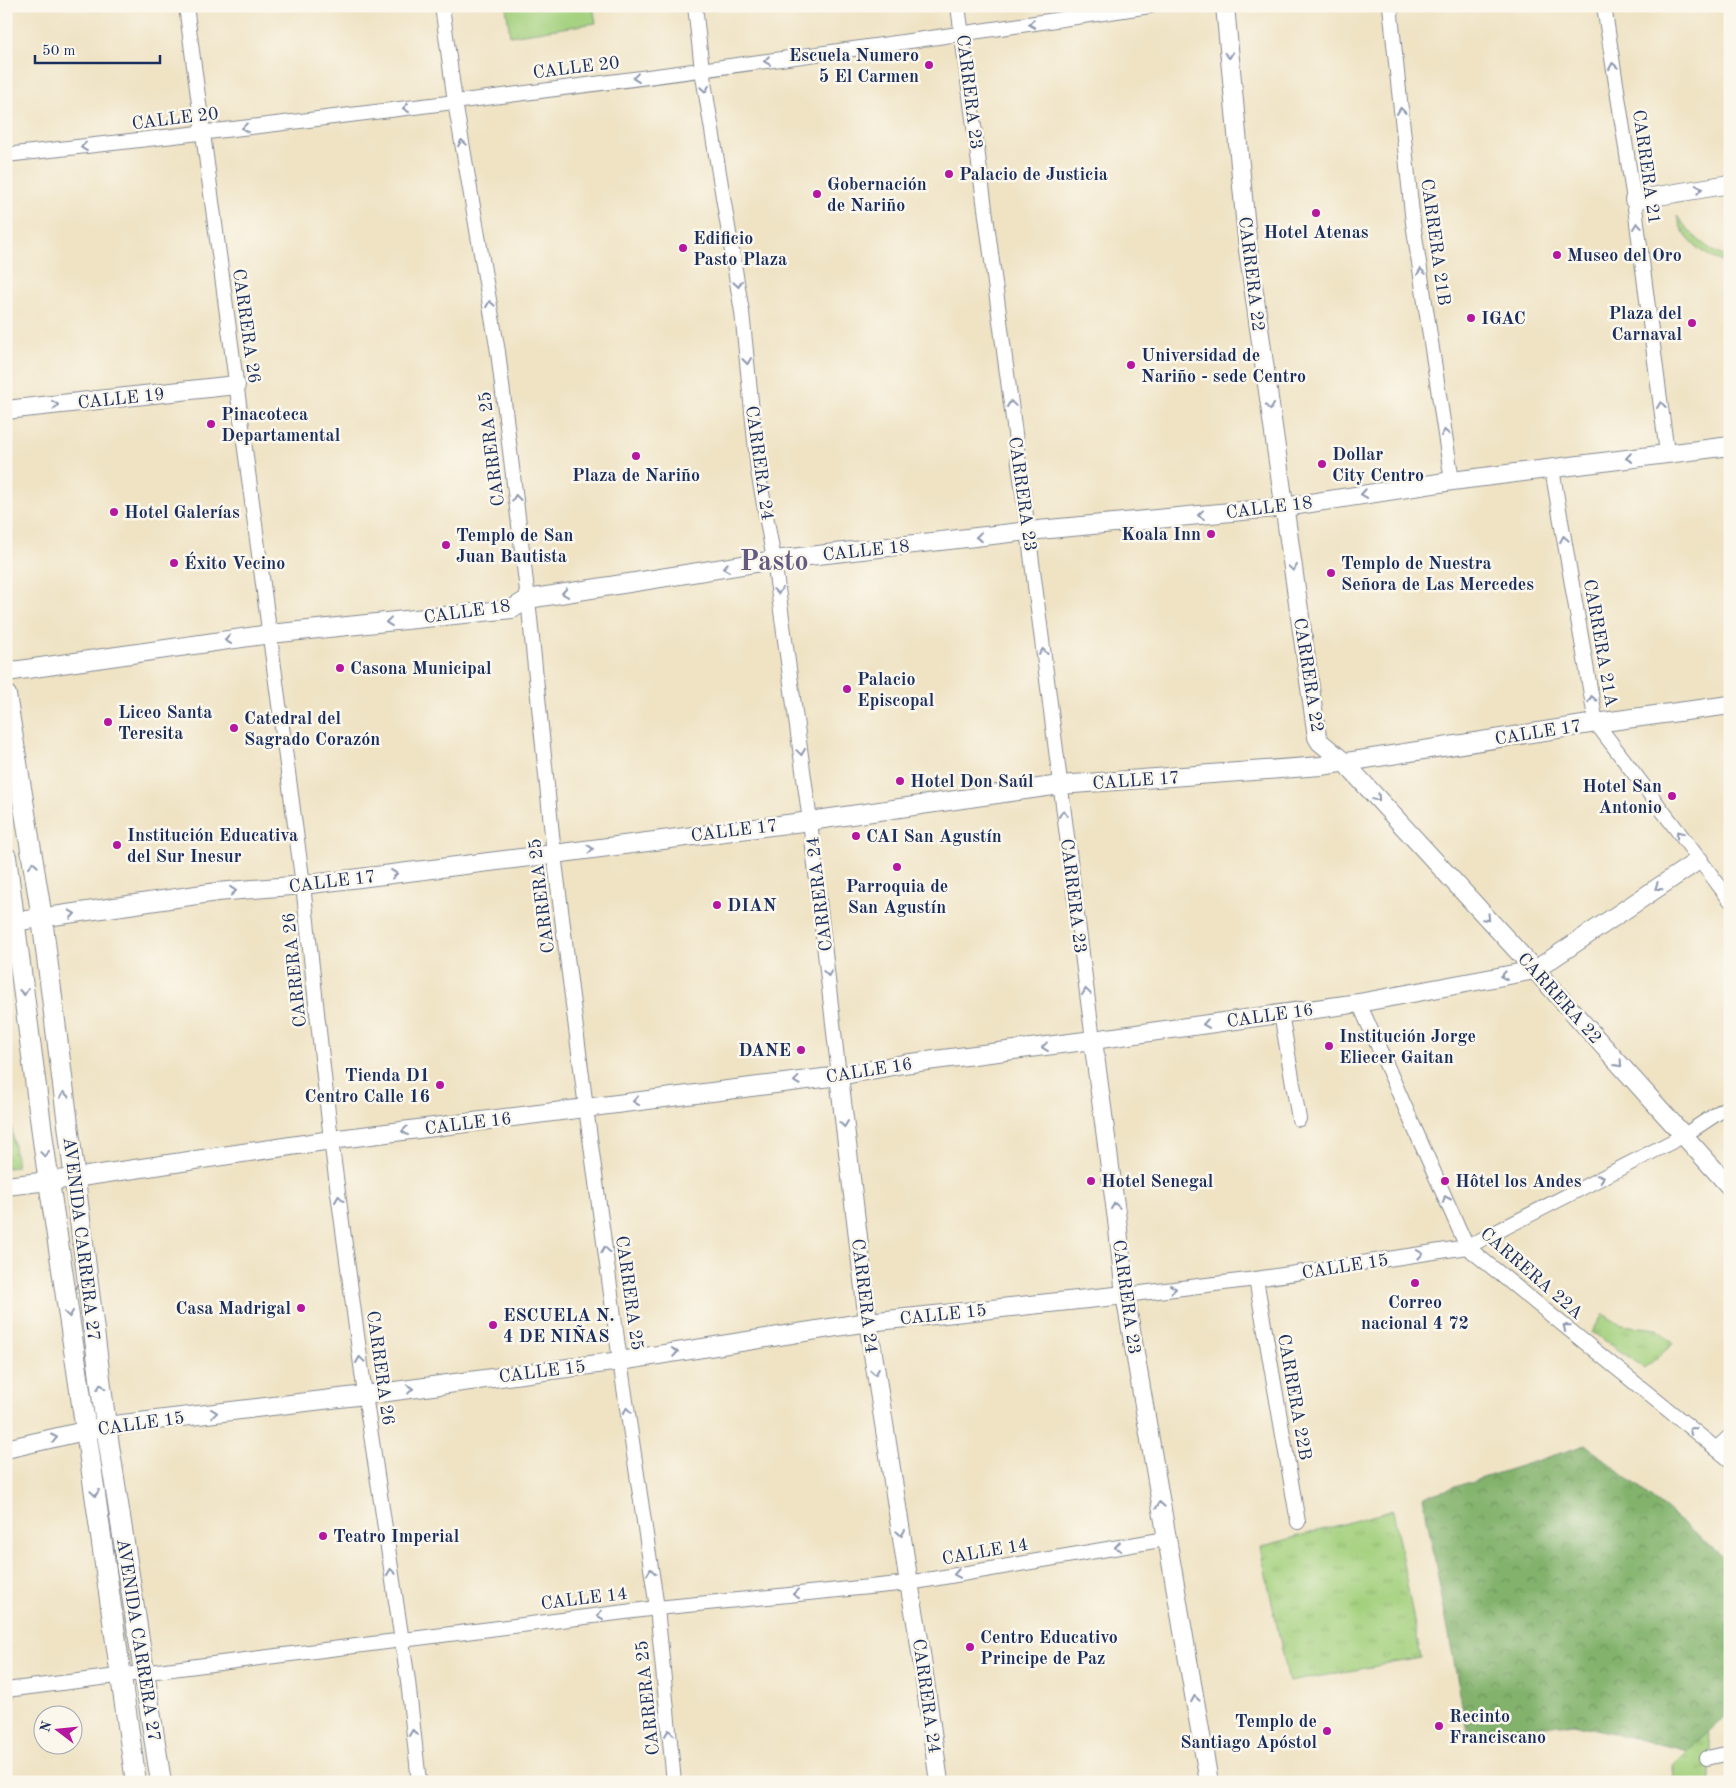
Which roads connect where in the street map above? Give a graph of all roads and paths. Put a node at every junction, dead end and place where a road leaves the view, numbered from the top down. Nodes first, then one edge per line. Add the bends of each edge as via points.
1 (186, 6) edge
2 (442, 6) edge
3 (695, 6) edge
4 (958, 6) edge
5 (1150, 6) edge
6 (1225, 6) edge
7 (1390, 6) edge
8 (1604, 6) edge
9 (962, 34) junction
10 (702, 70) junction
11 (455, 102) junction
12 (202, 134) junction
13 (6, 156) edge
14 (1730, 184) edge
15 (1634, 200) junction
16 (236, 385) junction
17 (6, 410) edge
18 (1730, 446) edge
19 (1667, 453) junction
20 (1552, 469) junction
21 (1452, 481) junction
22 (1285, 507) junction
23 (1028, 531) junction
24 (774, 560) junction
25 (528, 599) junction
26 (270, 634) junction
27 (6, 672) edge
28 (6, 695) edge
29 (1730, 705) edge
30 (1596, 723) junction
31 (1344, 762) junction
32 (1060, 786) junction
33 (810, 821) junction
34 (554, 854) junction
35 (6, 858) edge
36 (1699, 860) junction
37 (303, 885) junction
38 (1730, 900) edge
39 (42, 918) junction
40 (11, 923) edge
41 (1535, 970) junction
42 (1360, 1003) junction
43 (1281, 1013) junction
44 (1093, 1040) junction
45 (839, 1076) junction
46 (1730, 1105) edge
47 (586, 1108) junction
48 (1299, 1119) dead end
49 (1683, 1136) junction
50 (331, 1140) junction
51 (74, 1178) junction
52 (49, 1181) junction
53 (6, 1186) edge
54 (1730, 1187) edge
55 (1467, 1247) junction
56 (1256, 1279) junction
57 (1125, 1295) junction
58 (868, 1322) junction
59 (620, 1361) junction
60 (365, 1395) junction
61 (106, 1426) junction
62 (86, 1431) junction
63 (1730, 1436) edge
64 (6, 1449) edge
65 (1716, 1449) junction
66 (1730, 1460) edge
67 (1298, 1522) dead end
68 (1166, 1539) junction
69 (909, 1582) junction
70 (657, 1608) junction
71 (400, 1639) junction
72 (145, 1674) junction
73 (120, 1676) junction
74 (6, 1690) edge
75 (1730, 1753) edge
76 (1707, 1758) dead end
77 (136, 1782) edge
78 (161, 1782) edge
79 (419, 1782) edge
80 (674, 1782) edge
81 (939, 1782) edge
82 (1209, 1782) edge

1 - 12 street, CARRERA 26
2 - 11 street, CARRERA 25
3 - 10 street, CARRERA 24
4 - 9 street, CARRERA 23
5 -> 9 street, CALLE 20
6 -> 22 street, CARRERA 22 via 1248,250
21 -> 7 street, CARRERA 21B via 1413,223
15 -> 8 street, CARRERA 21
9 -> 10 street, CALLE 20
23 -> 9 street, CARRERA 23
10 -> 11 street, CALLE 20
10 -> 24 street, CARRERA 24 via 742,312 758,471
11 -> 12 street, CALLE 20
25 -> 11 street, CARRERA 25 via 498,352
12 -> 13 street, CALLE 20
12 - 16 street, CARRERA 26
15 -> 14 street
19 -> 15 street, CARRERA 21
17 -> 16 street, CALLE 19
16 - 26 street, CARRERA 26
18 - 19 street, CALLE 18
19 -> 20 street, CALLE 18
20 - 21 street, CALLE 18
30 -> 20 street, CARRERA 21A
21 -> 22 street, CALLE 18
22 -> 23 street, CALLE 18
22 -> 31 street, CARRERA 22 via 1317,737
23 -> 24 street, CALLE 18
32 -> 23 street, CARRERA 23
24 -> 25 street, CALLE 18
24 -> 33 street, CARRERA 24
25 -> 26 street, CALLE 18 via 512,608
25 - 34 street, CARRERA 25
26 -> 27 street, CALLE 18
26 - 37 street, CARRERA 26
39 -> 28 main road, AVENIDA CARRERA 27
29 - 30 street, CALLE 17
30 - 31 street, CALLE 17
36 -> 30 street, CARRERA 21A
31 - 32 street, CALLE 17
31 -> 41 street, CARRERA 22
32 - 33 street, CALLE 17
44 -> 32 street, CARRERA 23
34 -> 33 street, CALLE 17
33 -> 45 street, CARRERA 24
37 -> 34 street, CALLE 17
34 - 47 street, CARRERA 25
35 - 40 main road, AVENIDA CARRERA 27
36 - 38 street, CARRERA 21A
36 -> 41 street, CALLE 16
39 -> 37 street, CALLE 17 via 217,892
37 - 50 street, CARRERA 26
39 - 40 street, CALLE 17
51 -> 39 main road, AVENIDA CARRERA 27
40 -> 52 main road, AVENIDA CARRERA 27
41 -> 42 street, CALLE 16
41 -> 49 street, CARRERA 22
42 - 43 street, CALLE 16
55 -> 42 street, CARRERA 22A
43 -> 44 street, CALLE 16
43 - 48 street
44 -> 45 street, CALLE 16 via 903,1064
57 -> 44 street, CARRERA 23
45 -> 47 street, CALLE 16
45 -> 58 street, CARRERA 24
46 - 49 street, CALLE 15
47 -> 50 street, CALLE 16
59 -> 47 street, CARRERA 25
49 - 54 street, CARRERA 22
55 -> 49 street, CALLE 15
50 - 51 street, CALLE 16
60 -> 50 street, CARRERA 26
51 - 52 street, CALLE 16
61 -> 51 main road, AVENIDA CARRERA 27
52 - 53 street, CALLE 16
52 -> 62 main road, AVENIDA CARRERA 27
56 -> 55 street, CALLE 15
65 -> 55 street, CARRERA 22A
57 -> 56 street, CALLE 15
56 - 67 street, CARRERA 22B
57 - 58 street, CALLE 15
68 -> 57 street, CARRERA 23
59 -> 58 street, CALLE 15
58 -> 69 street, CARRERA 24
60 -> 59 street, CALLE 15
70 -> 59 street, CARRERA 25
61 -> 60 street, CALLE 15
71 -> 60 street, CARRERA 26
61 - 62 street, CALLE 15
61 - 72 main road, AVENIDA CARRERA 27
64 -> 62 street, CALLE 15
62 -> 73 main road, AVENIDA CARRERA 27
63 - 65 street
65 - 66 street, CARRERA 22A
68 -> 69 street, CALLE 14
82 -> 68 street, CARRERA 23
69 -> 70 street, CALLE 14
69 - 81 street, CARRERA 24
70 -> 71 street, CALLE 14
80 -> 70 street, CARRERA 25
71 - 72 street, CALLE 14
79 -> 71 street, CARRERA 26
72 - 73 street, CALLE 14
72 - 78 main road, AVENIDA CARRERA 27
73 - 74 street, CALLE 14
73 - 77 main road, AVENIDA CARRERA 27
75 - 76 street

